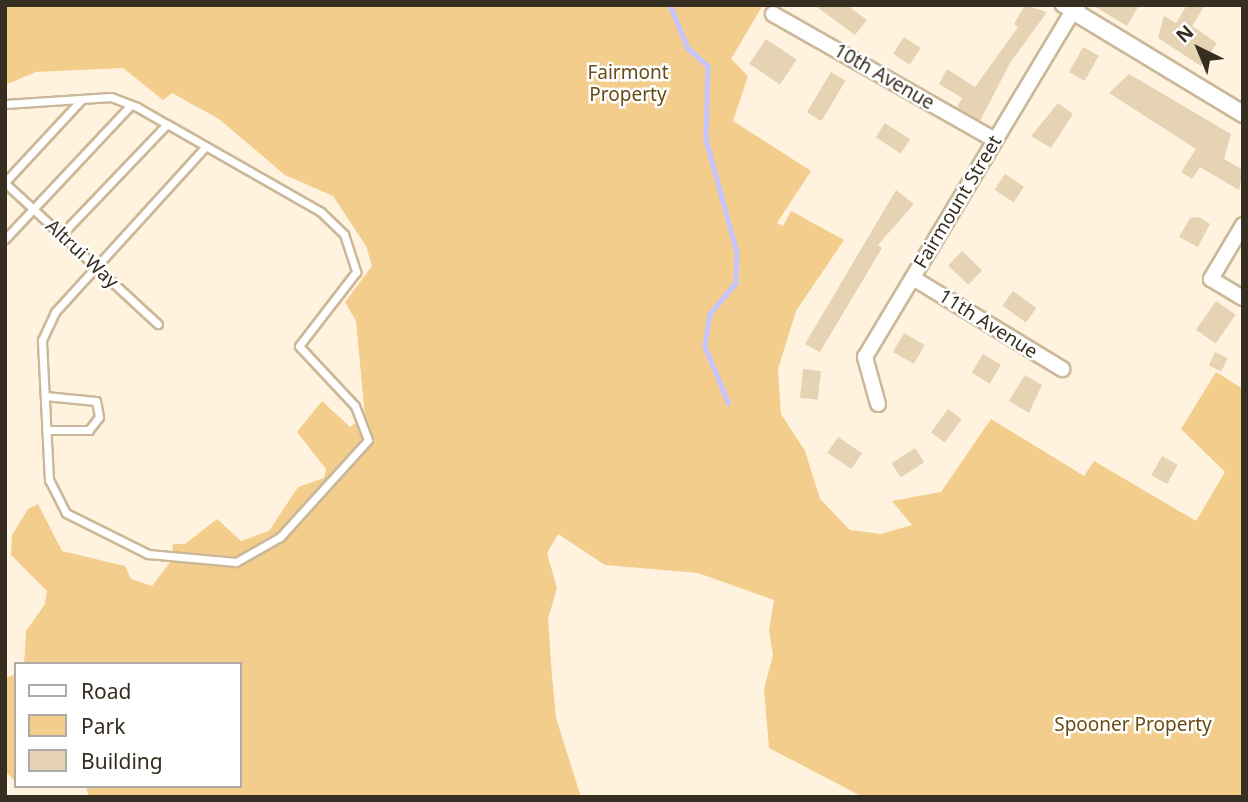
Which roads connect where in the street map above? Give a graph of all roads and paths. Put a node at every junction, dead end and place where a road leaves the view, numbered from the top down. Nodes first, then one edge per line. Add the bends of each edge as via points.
1 (1071, 7) edge
2 (773, 14) dead end
3 (82, 99) junction
4 (5, 104) edge
5 (131, 104) junction
6 (1243, 114) edge
7 (167, 124) junction
8 (995, 140) junction
9 (206, 146) junction
10 (5, 183) edge
11 (32, 207) junction
12 (1243, 225) edge
13 (61, 235) junction
14 (5, 239) edge
15 (95, 266) junction
16 (913, 278) junction
17 (1243, 298) edge
18 (158, 324) dead end
19 (1062, 369) dead end
20 (44, 396) junction
21 (878, 404) dead end
22 (46, 430) junction

1 - 6 street
1 - 8 street, Fairmount Street
2 - 8 street, 10th Avenue
3 - 4 lane
3 - 5 lane via 111,97
3 - 10 lane
5 - 7 lane
5 - 11 lane
7 - 9 lane
7 - 13 lane
8 - 16 street, Fairmount Street
9 - 15 lane
9 - 22 lane via 321,212 344,234 356,272 299,346 355,406 368,440 281,537 236,562 148,554 66,513 49,480
10 - 11 lane, Altrui Way
11 - 13 lane, Altrui Way
11 - 14 lane
12 - 17 street via 1211,279
13 - 15 lane, Altrui Way
15 - 18 lane, Altrui Way
15 - 20 lane via 55,312 43,340
16 - 19 street, 11th Avenue
16 - 21 street, Fairmount Street via 865,357
20 - 22 lane
20 - 22 lane via 96,401 99,417 89,430

